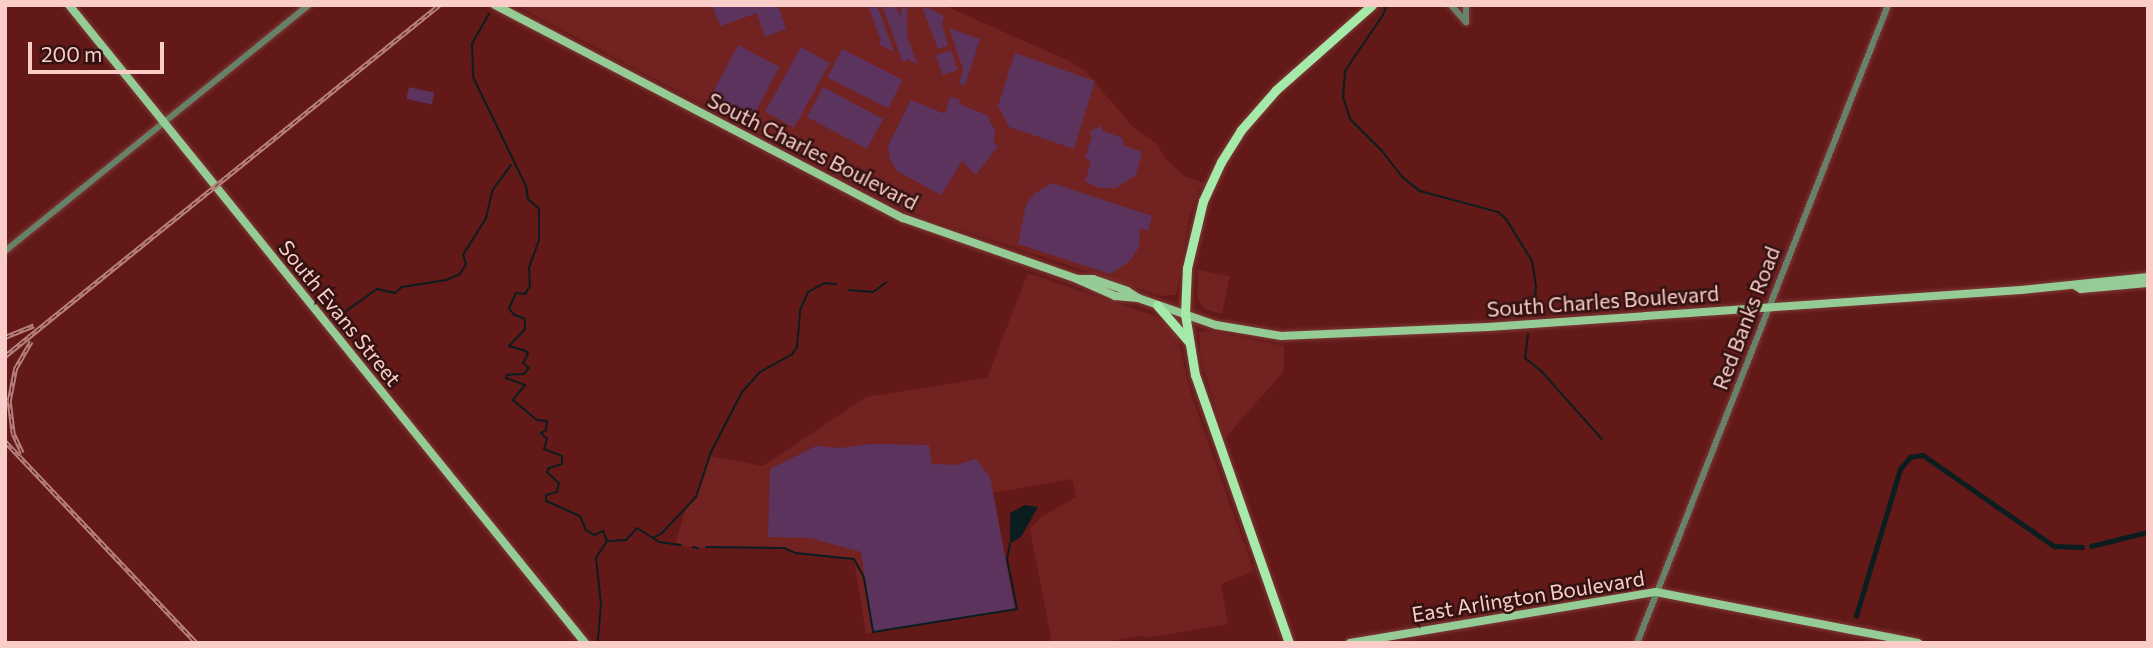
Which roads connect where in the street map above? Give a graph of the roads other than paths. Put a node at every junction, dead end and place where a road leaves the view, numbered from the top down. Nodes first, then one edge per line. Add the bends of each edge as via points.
1 (69, 5) edge
2 (309, 5) edge
3 (495, 5) edge
4 (1372, 5) edge
5 (1451, 5) edge
6 (1466, 5) edge
7 (1888, 5) edge
8 (163, 122) junction
9 (5, 251) edge
10 (2147, 279) edge
11 (2080, 287) junction
12 (1157, 305) junction
13 (1770, 307) junction
14 (1185, 314) junction
15 (1189, 342) junction
16 (1656, 592) junction
17 (585, 643) edge
18 (1289, 643) edge
19 (1350, 643) edge
20 (1637, 643) edge
21 (1918, 643) edge

1 - 8 main road, South Evans Street
2 - 8 street
3 - 12 main road, South Charles Boulevard via 894,214 1077,279 1127,290
4 - 14 highway via 1276,90 1226,153 1195,229 1186,274
5 - 6 street via 1466,22
7 - 13 street, Red Banks Road
8 - 9 street
8 - 17 main road, South Evans Street
10 - 11 main road, South Charles Boulevard
10 - 11 main road, South Charles Boulevard via 2082,282
11 - 13 main road, South Charles Boulevard
12 - 14 main road, South Charles Boulevard
12 - 15 highway
13 - 14 main road, South Charles Boulevard via 1283,336 1234,329
13 - 16 street, Red Banks Road
14 - 15 highway
15 - 18 highway via 1199,390
16 - 19 main road, East Arlington Boulevard
16 - 20 street, Red Banks Road
16 - 21 main road, East Arlington Boulevard

